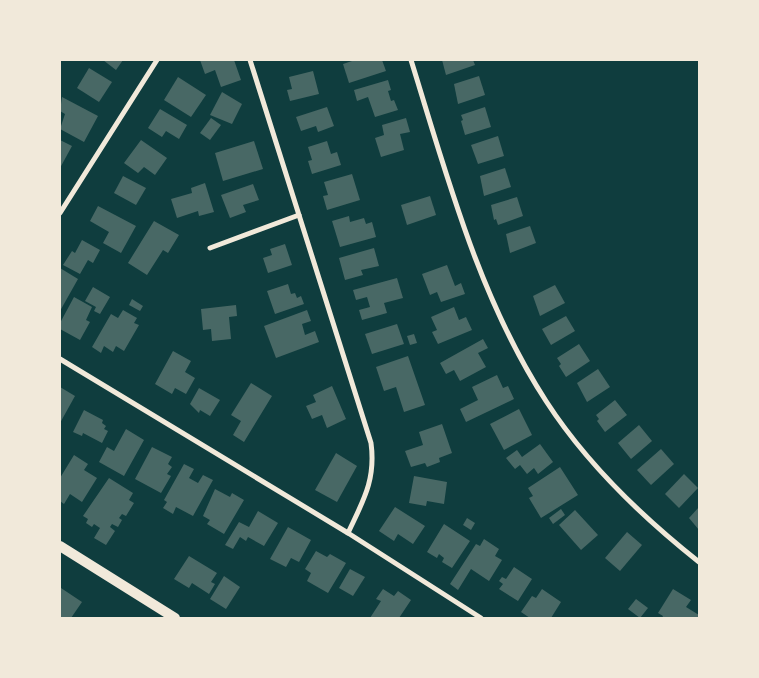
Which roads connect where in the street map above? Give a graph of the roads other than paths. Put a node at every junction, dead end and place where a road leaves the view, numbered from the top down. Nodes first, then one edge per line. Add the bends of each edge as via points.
1 (157, 60) edge
2 (250, 60) edge
3 (411, 60) edge
4 (60, 213) edge
5 (299, 215) junction
6 (210, 248) dead end
7 (60, 359) edge
8 (348, 533) junction
9 (60, 546) edge
10 (699, 562) edge
11 (175, 618) edge
12 (481, 618) edge

1 - 4 street
2 - 5 street
3 - 10 street via 457,207 490,295 526,368 566,430 596,466 657,528
5 - 6 street
5 - 8 street via 371,443 371,482
7 - 8 street
8 - 12 street
9 - 11 main road

